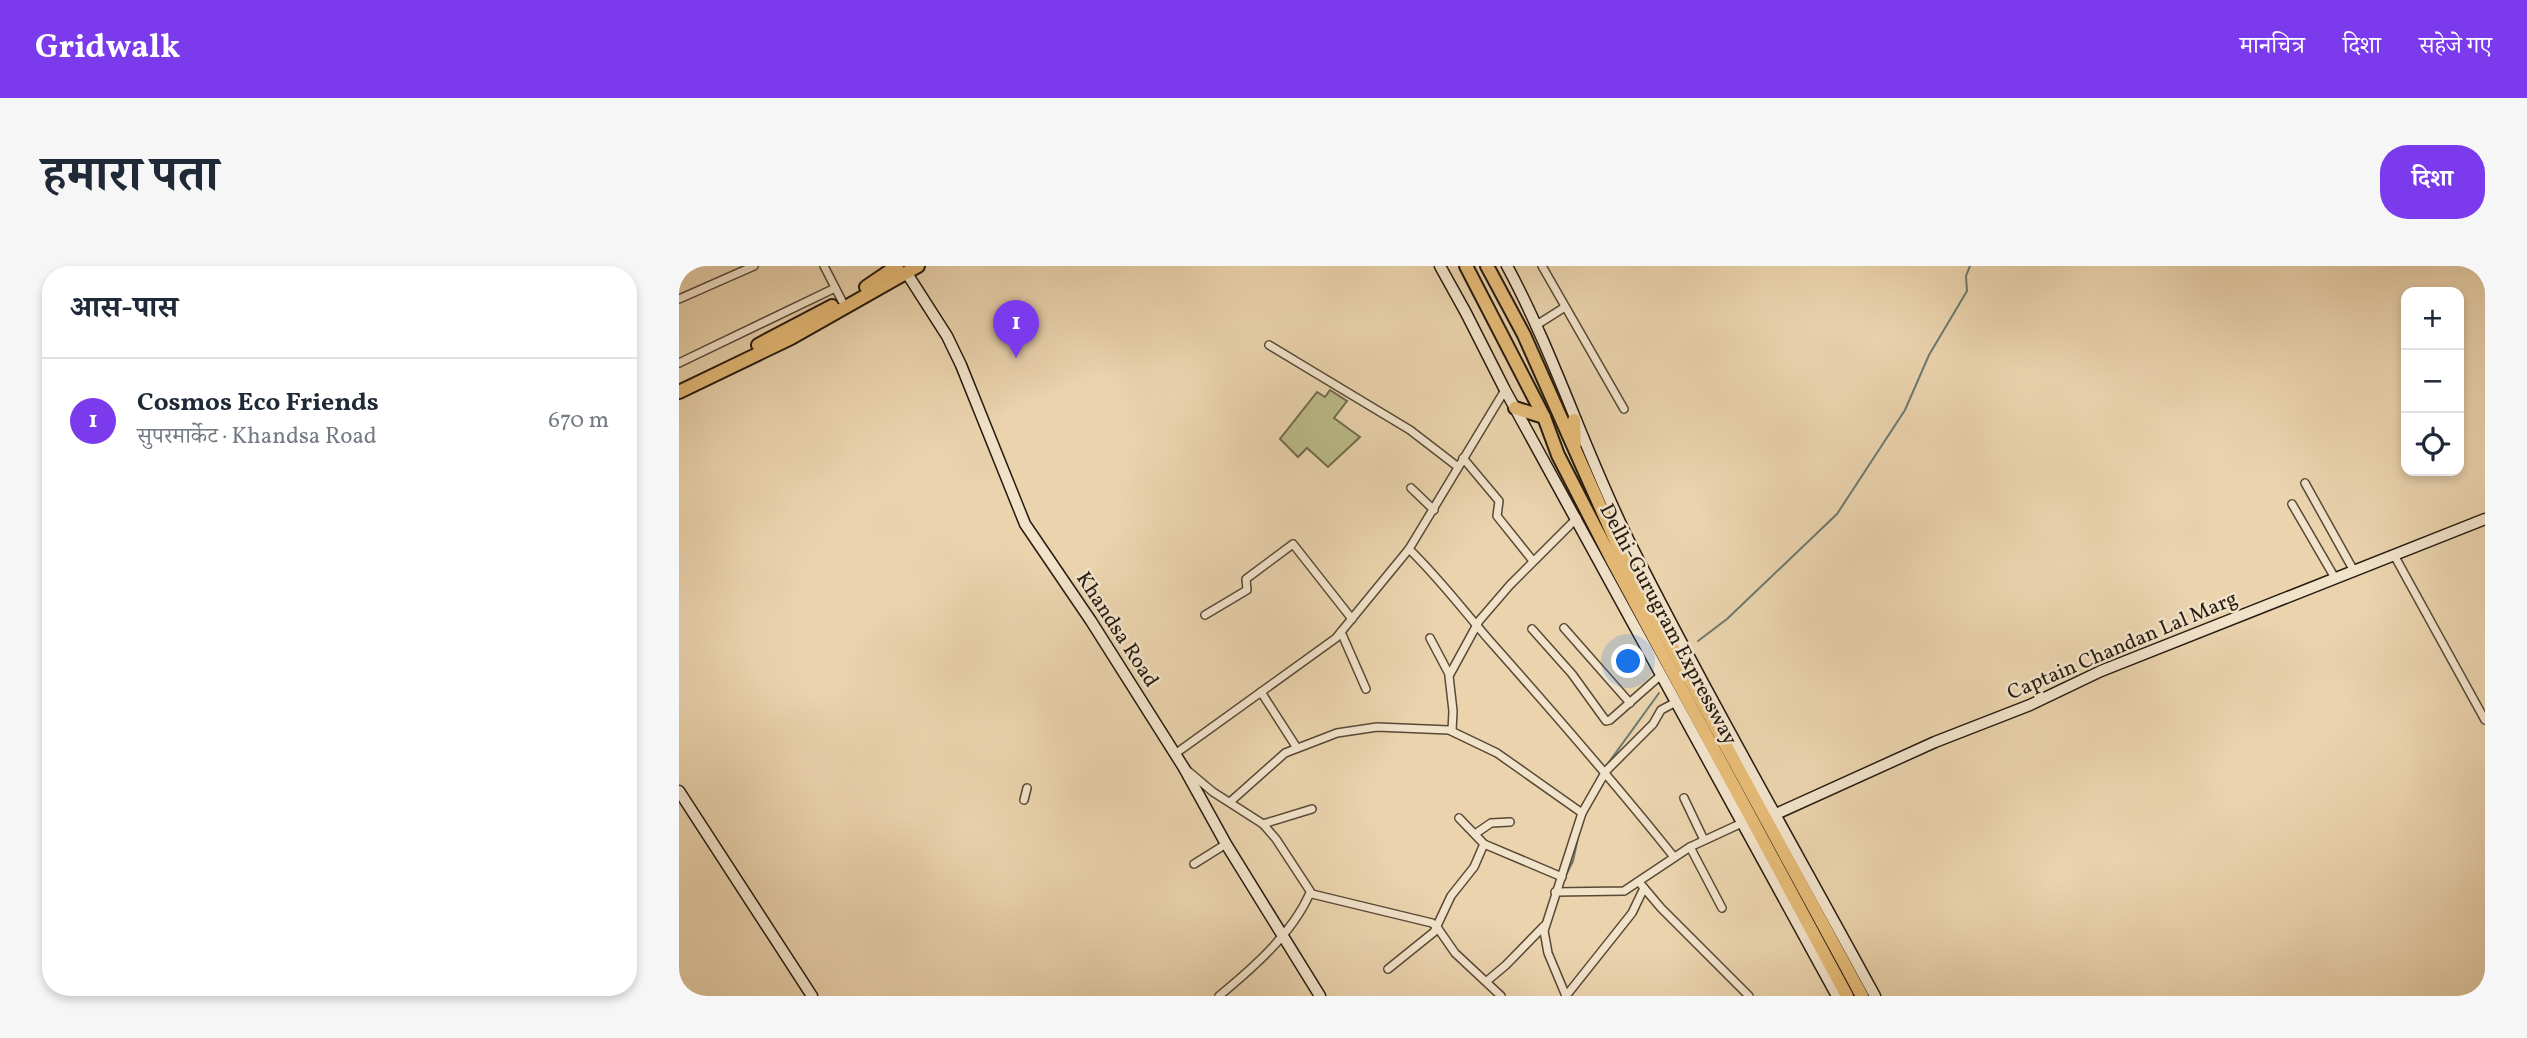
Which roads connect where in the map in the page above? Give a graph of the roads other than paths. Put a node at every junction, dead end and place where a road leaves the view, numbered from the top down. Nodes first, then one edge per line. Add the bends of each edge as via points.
1 (754, 266) edge
2 (824, 266) edge
3 (1440, 266) edge
4 (1466, 266) edge
5 (1487, 266) edge
6 (1507, 266) edge
7 (1542, 266) edge
8 (907, 268) edge
9 (835, 288) junction
10 (679, 299) edge
11 (842, 301) junction
12 (1565, 307) junction
13 (808, 324) junction
14 (1535, 326) junction
15 (1269, 345) dead end
16 (679, 363) edge
17 (679, 384) edge
18 (1504, 390) junction
19 (679, 392) edge
20 (1515, 408) junction
21 (1624, 409) dead end
22 (1544, 417) junction
23 (1574, 420) junction
24 (1574, 449) junction
25 (1463, 458) junction
26 (1458, 467) junction
27 (1587, 477) junction
28 (2305, 483) dead end
29 (1604, 486) junction
30 (1411, 488) dead end
31 (2293, 504) dead end
32 (1434, 510) junction
33 (1577, 518) junction
34 (2485, 519) edge
35 (1409, 549) junction
36 (2394, 555) junction
37 (1533, 561) junction
38 (2354, 571) junction
39 (2335, 579) junction
40 (1205, 615) dead end
41 (1352, 619) junction
42 (1477, 626) junction
43 (1565, 628) dead end
44 (1532, 629) dead end
45 (1341, 632) junction
46 (1430, 638) dead end
47 (1449, 674) junction
48 (1661, 675) junction
49 (1366, 689) dead end
50 (1261, 692) junction
51 (1676, 702) junction
52 (1630, 703) junction
53 (1689, 716) junction
54 (2485, 720) edge
55 (1452, 731) junction
56 (1297, 748) junction
57 (1175, 754) junction
58 (1184, 768) junction
59 (1607, 771) junction
60 (1027, 788) dead end
61 (679, 790) edge
62 (1683, 798) dead end
63 (1024, 800) dead end
64 (1230, 802) junction
65 (1312, 809) dead end
66 (1582, 813) junction
67 (1776, 814) junction
68 (1459, 818) dead end
69 (1510, 822) dead end
70 (1742, 823) junction
71 (1263, 824) junction
72 (1475, 834) junction
73 (1704, 840) junction
74 (1226, 844) junction
75 (1484, 844) junction
76 (1690, 847) junction
77 (1674, 857) junction
78 (1194, 864) dead end
79 (1562, 877) junction
80 (1642, 885) junction
81 (1555, 892) junction
82 (1310, 893) junction
83 (1722, 908) dead end
84 (1545, 925) junction
85 (1437, 927) junction
86 (1283, 933) junction
87 (1388, 969) dead end
88 (1487, 981) junction
89 (1230, 993) edge
90 (812, 996) edge
91 (1219, 996) edge
92 (1320, 996) edge
93 (1501, 996) edge
94 (1566, 996) edge
95 (1749, 996) edge
96 (1836, 996) edge
97 (1847, 996) edge
98 (1862, 996) edge
99 (1875, 996) edge

1 - 10 street
2 - 9 street
3 - 18 street
4 - 22 highway, Delhi-Gurugram Expressway
5 - 24 highway, Delhi-Gurugram Expressway via 1524,335
6 - 14 street
7 - 12 street
8 - 11 highway
8 - 13 highway
8 - 57 street, Khandsa Road via 961,365 1025,524
9 - 11 street
9 - 16 street
11 - 13 highway
12 - 14 street
12 - 21 street
13 - 17 highway
13 - 19 highway
14 - 23 street
15 - 26 street via 1410,430
18 - 20 street
18 - 25 street
20 - 22 highway
20 - 33 street
22 - 53 highway, Delhi-Gurugram Expressway via 1558,455
23 - 24 highway
23 - 29 street
24 - 27 highway, Delhi-Gurugram Expressway
25 - 26 street
25 - 37 street via 1499,501 1497,516
26 - 32 street
27 - 29 highway
27 - 98 highway, Delhi-Gurugram Expressway via 1621,553
28 - 38 street
29 - 67 street
30 - 32 street
31 - 39 street
32 - 35 street
33 - 37 street
33 - 48 street
34 - 36 street, Captain Chandan Lal Marg
35 - 41 street
35 - 42 street via 1439,577
36 - 38 street, Captain Chandan Lal Marg
36 - 54 street
37 - 42 street
38 - 39 street, Captain Chandan Lal Marg
39 - 67 street, Captain Chandan Lal Marg via 2101,671
40 - 41 street via 1247,590 1246,579 1293,544
41 - 45 street
42 - 47 street
42 - 59 street
43 - 52 street
44 - 52 street via 1605,720
45 - 49 street
45 - 50 street
46 - 47 street
47 - 55 street
48 - 51 street
48 - 52 street
50 - 56 street
50 - 57 street
51 - 53 street
51 - 59 street via 1661,710
53 - 70 street
53 - 97 highway, Delhi-Gurugram Expressway
55 - 56 street via 1363,728
55 - 66 street via 1497,753
56 - 64 street via 1285,753
57 - 58 street, Khandsa Road
58 - 64 street
58 - 74 street, Khandsa Road
59 - 66 street
59 - 77 street
60 - 63 street
61 - 90 street
62 - 73 street
64 - 71 street
65 - 71 street
66 - 79 street
67 - 99 street
68 - 72 street
69 - 72 street via 1491,823
70 - 73 street
70 - 96 street
71 - 82 street
72 - 75 street
73 - 76 street
74 - 78 street
74 - 86 street, Khandsa Road
75 - 79 street
75 - 85 street
76 - 77 street
76 - 83 street
77 - 80 street
79 - 81 street
80 - 81 street via 1619,892
80 - 94 street via 1632,913
80 - 95 street
81 - 84 street
82 - 85 street via 1422,919
82 - 86 street
84 - 88 street
84 - 94 street via 1548,953
85 - 87 street
85 - 88 street via 1455,953
86 - 89 street
86 - 92 street, Khandsa Road
88 - 93 street
89 - 91 street

